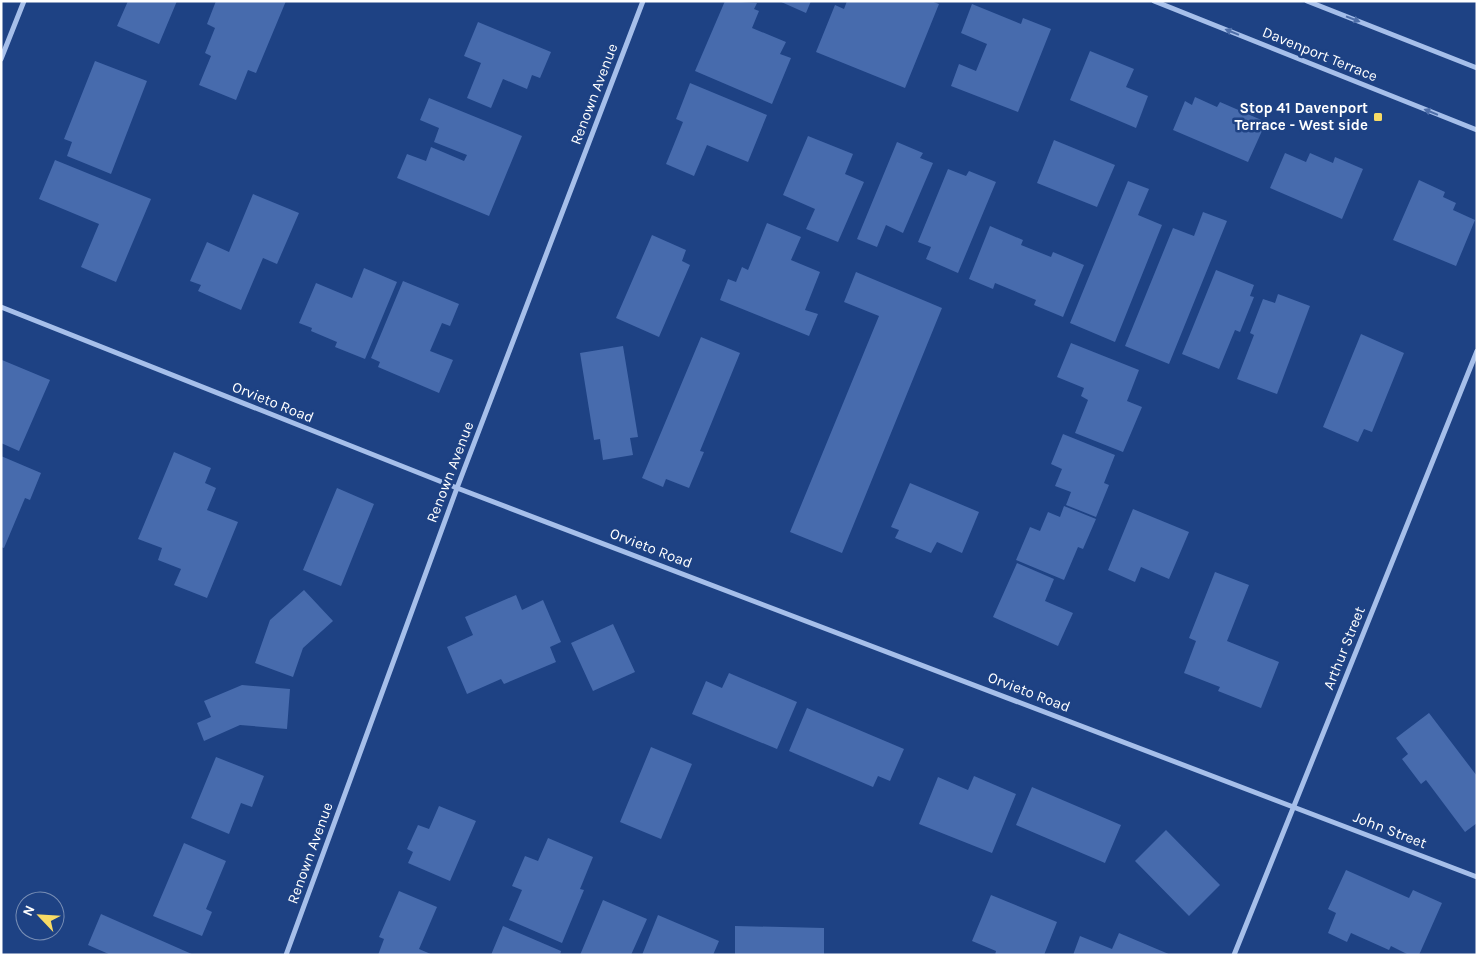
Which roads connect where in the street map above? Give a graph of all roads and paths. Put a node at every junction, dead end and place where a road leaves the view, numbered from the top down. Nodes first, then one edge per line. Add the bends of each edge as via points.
1 (24, 1) edge
2 (643, 1) edge
3 (1154, 1) edge
4 (1307, 1) edge
5 (1, 59) edge
6 (1477, 68) edge
7 (1477, 130) edge
8 (1, 307) edge
9 (1477, 351) edge
10 (457, 488) junction
11 (1294, 806) junction
12 (1477, 877) edge
13 (286, 955) edge
14 (1234, 955) edge

1 - 5 street
2 - 10 street, Renown Avenue
7 -> 3 street, Davenport Terrace
4 -> 6 street
8 - 10 street, Orvieto Road
9 - 11 street, Arthur Street
10 - 11 street, Orvieto Road
10 - 13 street, Renown Avenue
11 - 12 street, John Street
11 - 14 street, Arthur Street

